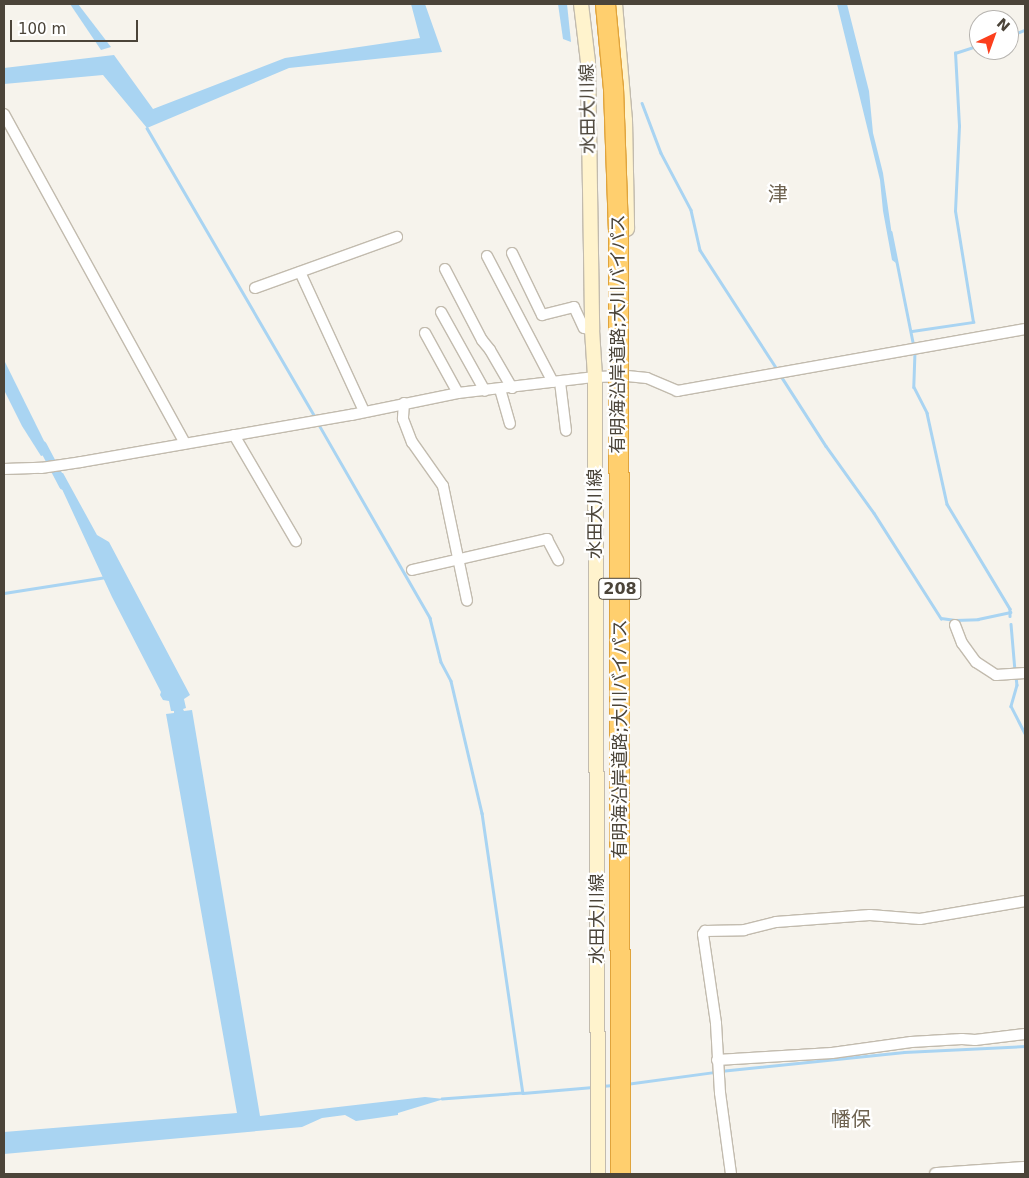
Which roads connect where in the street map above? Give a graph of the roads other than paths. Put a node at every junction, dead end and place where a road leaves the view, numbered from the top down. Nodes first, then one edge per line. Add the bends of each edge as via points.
1 (580, 4) edge
2 (600, 4) edge
3 (605, 4) edge
4 (615, 4) edge
5 (4, 114) edge
6 (397, 237) dead end
7 (512, 253) dead end
8 (487, 256) dead end
9 (445, 270) dead end
10 (300, 272) junction
11 (255, 288) dead end
12 (441, 312) dead end
13 (1025, 329) edge
14 (592, 330) junction
15 (425, 333) dead end
16 (627, 376) junction
17 (595, 377) junction
18 (557, 382) junction
19 (512, 388) junction
20 (500, 389) junction
21 (485, 391) junction
22 (458, 393) junction
23 (404, 403) junction
24 (364, 411) junction
25 (510, 424) dead end
26 (566, 432) dead end
27 (234, 435) junction
28 (185, 443) junction
29 (4, 469) edge
30 (295, 541) dead end
31 (459, 560) junction
32 (558, 560) dead end
33 (412, 570) dead end
34 (468, 601) dead end
35 (955, 625) dead end
36 (1019, 673) edge
37 (1025, 901) edge
38 (1025, 1034) edge
39 (717, 1060) junction
40 (1025, 1168) edge
41 (958, 1173) edge
42 (598, 1174) edge
43 (616, 1174) edge
44 (620, 1174) edge
45 (628, 1174) edge
46 (732, 1174) edge
47 (936, 1174) edge

1 - 14 main road, 水田大川線 via 588,62
2 - 43 highway, 有明海沿岸道路;大川バイパス / 208 via 608,88 613,219
3 - 44 highway, 有明海沿岸道路;大川バイパス / 208, bridge via 616,162 619,304
4 - 16 main road, 水田大川線 via 625,120
5 - 28 street
6 - 10 street
7 - 14 street via 542,315 574,307 584,328
8 - 18 street
9 - 19 street
10 - 11 street
10 - 24 street
12 - 21 street
13 - 16 street via 677,391 647,378
14 - 17 main road, 水田大川線
15 - 22 street
16 - 17 street
16 - 45 main road, 水田大川線 via 624,652
17 - 18 street
17 - 42 main road, 水田大川線
18 - 19 street
18 - 26 street
19 - 20 street
20 - 21 street
20 - 25 street
21 - 22 street
22 - 23 street
23 - 24 street
23 - 31 street via 403,419 412,442 443,486
24 - 27 street
27 - 28 street
27 - 30 street
28 - 29 street via 41,468
31 - 32 street via 547,539
31 - 33 street
31 - 34 street
35 - 36 street via 962,643 976,662 996,675
37 - 39 street via 920,919 870,915 776,922 744,930 704,931 716,1023
38 - 39 street via 911,1042 832,1053
39 - 46 street
40 - 41 street
41 - 47 street

